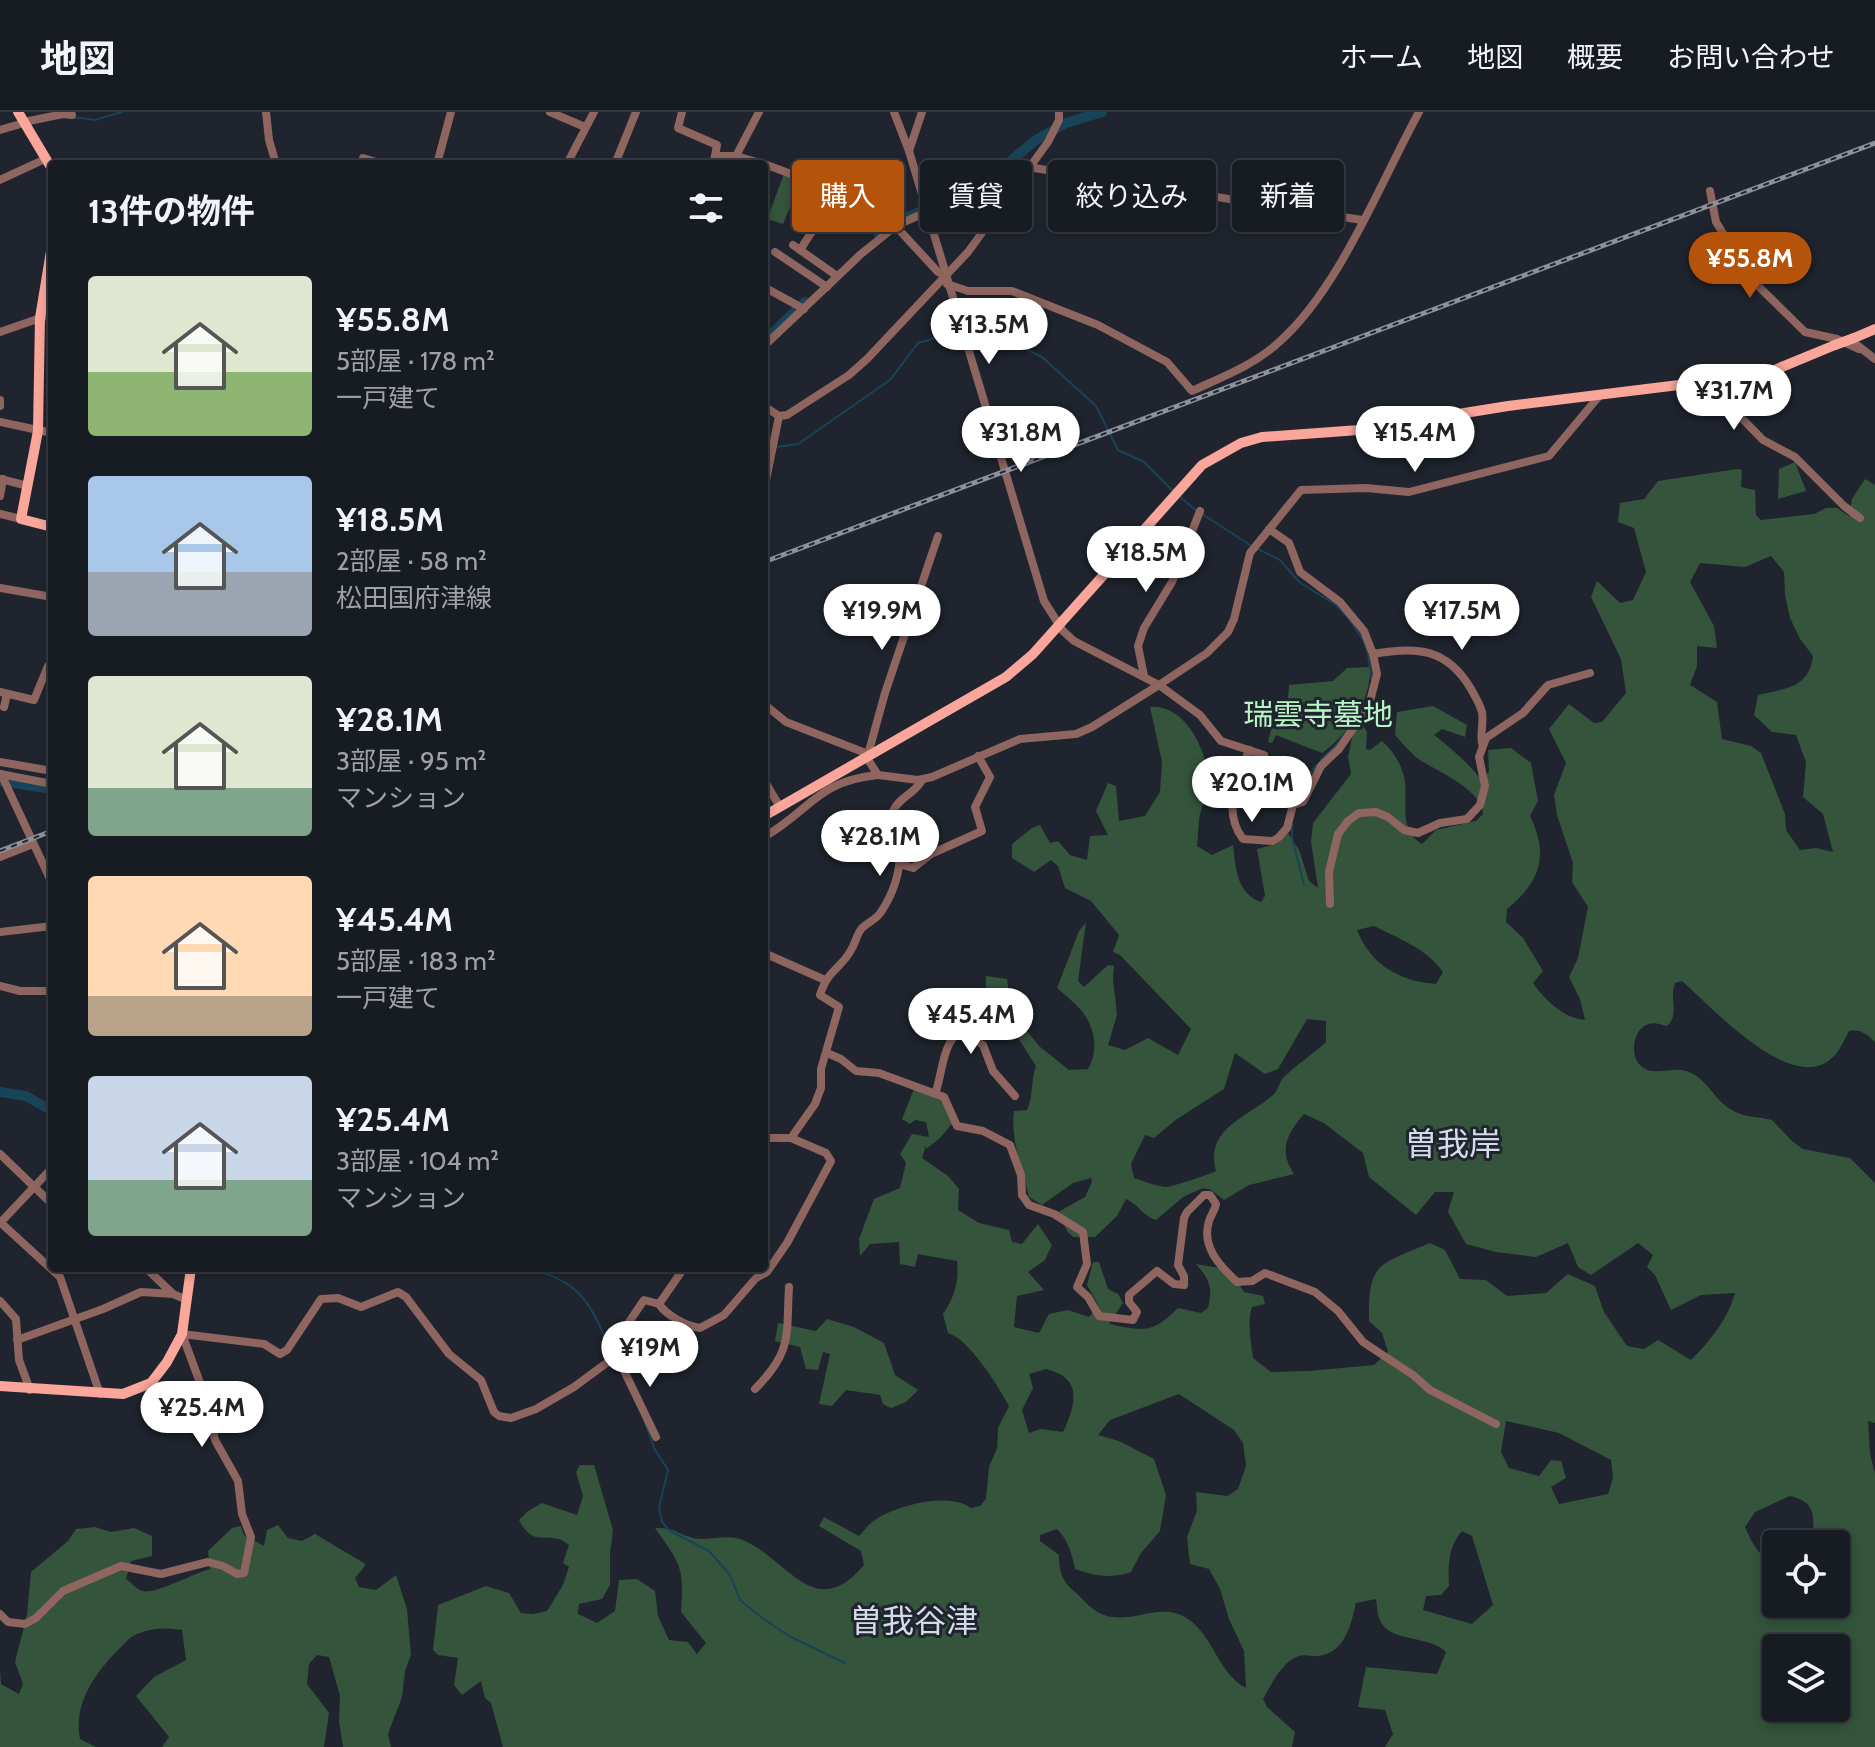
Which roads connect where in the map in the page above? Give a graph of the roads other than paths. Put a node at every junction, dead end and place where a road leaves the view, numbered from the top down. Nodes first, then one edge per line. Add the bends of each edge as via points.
1 (266, 112) edge
2 (451, 112) edge
3 (550, 112) edge
4 (594, 112) edge
5 (636, 112) edge
6 (682, 112) edge
7 (759, 112) edge
8 (894, 112) edge
9 (922, 112) edge
10 (1419, 112) edge
11 (72, 115) dead end
12 (22, 119) edge
13 (1058, 121) edge
14 (585, 127) junction
15 (0, 130) edge
16 (909, 151) junction
17 (736, 156) junction
18 (45, 159) junction
19 (275, 160) edge
20 (438, 160) edge
21 (569, 160) edge
22 (617, 160) edge
23 (714, 160) edge
24 (750, 160) edge
25 (1032, 161) edge
26 (48, 163) edge
27 (768, 165) edge
28 (1032, 168) edge
29 (792, 174) edge
30 (0, 180) edge
31 (920, 188) edge
32 (1710, 191) dead end
33 (1362, 220) junction
34 (809, 232) edge
35 (884, 232) edge
36 (901, 232) edge
37 (933, 232) edge
38 (982, 232) edge
39 (775, 252) dead end
40 (48, 269) edge
41 (834, 274) junction
42 (946, 279) junction
43 (823, 284) junction
44 (768, 289) edge
45 (801, 307) junction
46 (48, 315) edge
47 (40, 318) junction
48 (1875, 329) edge
49 (0, 332) edge
50 (1819, 337) junction
51 (1854, 337) junction
52 (768, 342) edge
53 (1859, 349) junction
54 (1820, 352) junction
55 (1875, 359) edge
56 (40, 361) junction
57 (48, 362) edge
58 (1699, 383) junction
59 (1600, 395) junction
60 (0, 400) edge
61 (0, 406) edge
62 (768, 409) edge
63 (779, 416) junction
64 (0, 422) edge
65 (38, 431) junction
66 (48, 432) edge
67 (768, 471) edge
68 (2, 479) edge
69 (28, 486) junction
70 (0, 496) edge
71 (1199, 512) dead end
72 (0, 514) edge
73 (1860, 518) dead end
74 (21, 519) junction
75 (48, 526) edge
76 (1269, 529) junction
77 (938, 536) dead end
78 (0, 588) edge
79 (48, 596) edge
80 (1058, 625) junction
81 (1373, 654) junction
82 (48, 670) edge
83 (1590, 673) dead end
84 (1144, 676) junction
85 (1159, 685) junction
86 (4, 693) edge
87 (4, 707) dead end
88 (768, 707) edge
89 (1483, 744) junction
90 (1250, 750) junction
91 (1264, 755) dead end
92 (978, 756) junction
93 (867, 759) junction
94 (0, 762) edge
95 (48, 770) edge
96 (0, 774) edge
97 (878, 775) junction
98 (922, 780) junction
99 (48, 784) edge
100 (768, 787) edge
101 (780, 807) junction
102 (768, 814) edge
103 (768, 834) edge
104 (33, 844) junction
105 (0, 857) edge
106 (900, 864) junction
107 (48, 875) edge
108 (1330, 904) dead end
109 (48, 926) edge
110 (0, 932) edge
111 (768, 955) edge
112 (825, 980) junction
113 (0, 986) edge
114 (48, 991) edge
115 (827, 1053) junction
116 (935, 1094) junction
117 (1015, 1096) dead end
118 (768, 1138) edge
119 (791, 1138) junction
120 (0, 1154) edge
121 (48, 1172) edge
122 (34, 1188) junction
123 (48, 1200) edge
124 (0, 1222) edge
125 (48, 1266) edge
126 (768, 1271) edge
127 (55, 1272) edge
128 (150, 1272) edge
129 (190, 1272) edge
130 (681, 1272) edge
131 (767, 1272) edge
132 (789, 1287) dead end
133 (173, 1294) junction
134 (187, 1300) junction
135 (0, 1301) edge
136 (659, 1304) junction
137 (74, 1320) junction
138 (182, 1334) junction
139 (17, 1340) junction
140 (614, 1357) junction
141 (0, 1386) edge
142 (755, 1389) dead end
143 (30, 1390) junction
144 (100, 1394) junction
145 (1496, 1424) dead end
146 (656, 1437) dead end
147 (0, 1614) edge

1 - 19 street
2 - 20 street
3 - 14 street
4 - 14 street
5 - 22 street
6 - 23 street via 678,128 717,145
7 - 17 street
8 - 16 street
9 - 16 street
10 - 33 street
11 - 12 street
12 - 15 street
12 - 18 main road
13 - 25 street
14 - 21 street
16 - 31 street
17 - 23 street
17 - 24 street
18 - 26 main road
18 - 30 street
27 - 29 street
28 - 33 street
32 - 50 street via 1716,222 1752,280 1805,332
33 - 42 street via 1311,308 1279,343 1252,363 1192,391 1167,362 1098,325 1012,291 968,291
34 - 41 street via 797,248
35 - 41 street
36 - 42 street
37 - 42 street
38 - 42 street
39 - 43 street
40 - 47 main road
41 - 43 street
42 - 63 street via 849,375
42 - 80 street via 1044,601
43 - 45 street
44 - 45 street
45 - 52 street
46 - 47 street
47 - 49 street
47 - 56 main road
48 - 51 main road
50 - 53 street
50 - 54 street
51 - 53 street
51 - 54 main road, bridge
53 - 55 street
54 - 58 main road via 1772,371
56 - 57 street
56 - 65 main road
58 - 59 main road
58 - 73 street via 1763,440 1795,457
59 - 76 street via 1549,456 1409,492 1301,490
59 - 80 main road via 1359,430 1262,437 1221,453 1175,493
60 - 61 street
62 - 63 street
63 - 67 street
64 - 65 street
65 - 66 street
65 - 69 main road
68 - 69 street
68 - 70 street
69 - 74 main road
71 - 84 street via 1172,582 1144,628 1138,646
72 - 74 street
74 - 75 main road
76 - 81 street via 1289,543 1300,572 1340,602 1364,631
76 - 85 street via 1253,548 1228,632
77 - 93 street
78 - 79 street
80 - 84 street via 1074,641
80 - 93 main road via 998,683
81 - 89 street via 1422,651 1456,667 1480,707
81 - 90 street via 1377,674 1369,705 1321,766 1276,839 1247,841 1234,819 1235,781
82 - 86 street via 34,700
83 - 89 street via 1548,685
84 - 85 street
85 - 90 street via 1200,715 1221,741
85 - 92 street via 1076,734 1020,739
86 - 87 street
88 - 93 street via 786,722 863,752
89 - 108 street via 1479,757 1485,786 1480,805 1467,819 1418,833 1376,812 1359,813 1348,821 1338,834 1332,860
90 - 91 street
92 - 98 street
92 - 106 street via 990,777 975,807 982,831 913,868
93 - 97 street
93 - 101 main road
94 - 95 street
96 - 99 street
96 - 104 street
97 - 98 street
97 - 103 street via 839,782
98 - 106 street via 893,812
100 - 101 street
101 - 102 main road
104 - 105 street
104 - 107 street
106 - 112 street via 880,914 864,926 851,952
109 - 110 street
111 - 112 street
112 - 115 street via 820,995 839,1007
113 - 114 street
115 - 116 street via 856,1071 879,1073
115 - 119 street via 818,1096
116 - 117 street via 948,1042 959,1033 983,1045 993,1071
116 - 145 street via 944,1097 957,1126 983,1131 1010,1145 1029,1205 1083,1232 1087,1264 1077,1287 1099,1316 1133,1320 1137,1312 1129,1295 1157,1271 1184,1285 1178,1265 1184,1218 1193,1204 1210,1195 1216,1204 1208,1234 1212,1252 1237,1282 1244,1284 1265,1273 1315,1292 1363,1342 1430,1390
118 - 119 street
119 - 126 street via 826,1153 831,1161
120 - 122 street
121 - 122 street
122 - 123 street
122 - 124 street
124 - 125 street
127 - 137 street
128 - 133 street
129 - 134 main road
130 - 136 street
131 - 136 street via 724,1315 700,1328
132 - 142 street via 788,1333 778,1364
133 - 134 street
133 - 137 street via 141,1292
134 - 138 main road
135 - 139 street via 14,1315
136 - 140 street via 644,1300
137 - 139 street
137 - 144 street
138 - 140 street via 264,1344 280,1354 321,1299 338,1298 361,1307 398,1292 449,1354 481,1380 494,1412 511,1418 574,1387
138 - 144 main road via 151,1383 123,1394
138 - 147 street via 215,1440 238,1481 251,1537 244,1573 208,1562 161,1574 121,1566 63,1591 25,1624 8,1622
139 - 143 street
140 - 146 street
141 - 143 main road
143 - 144 main road

